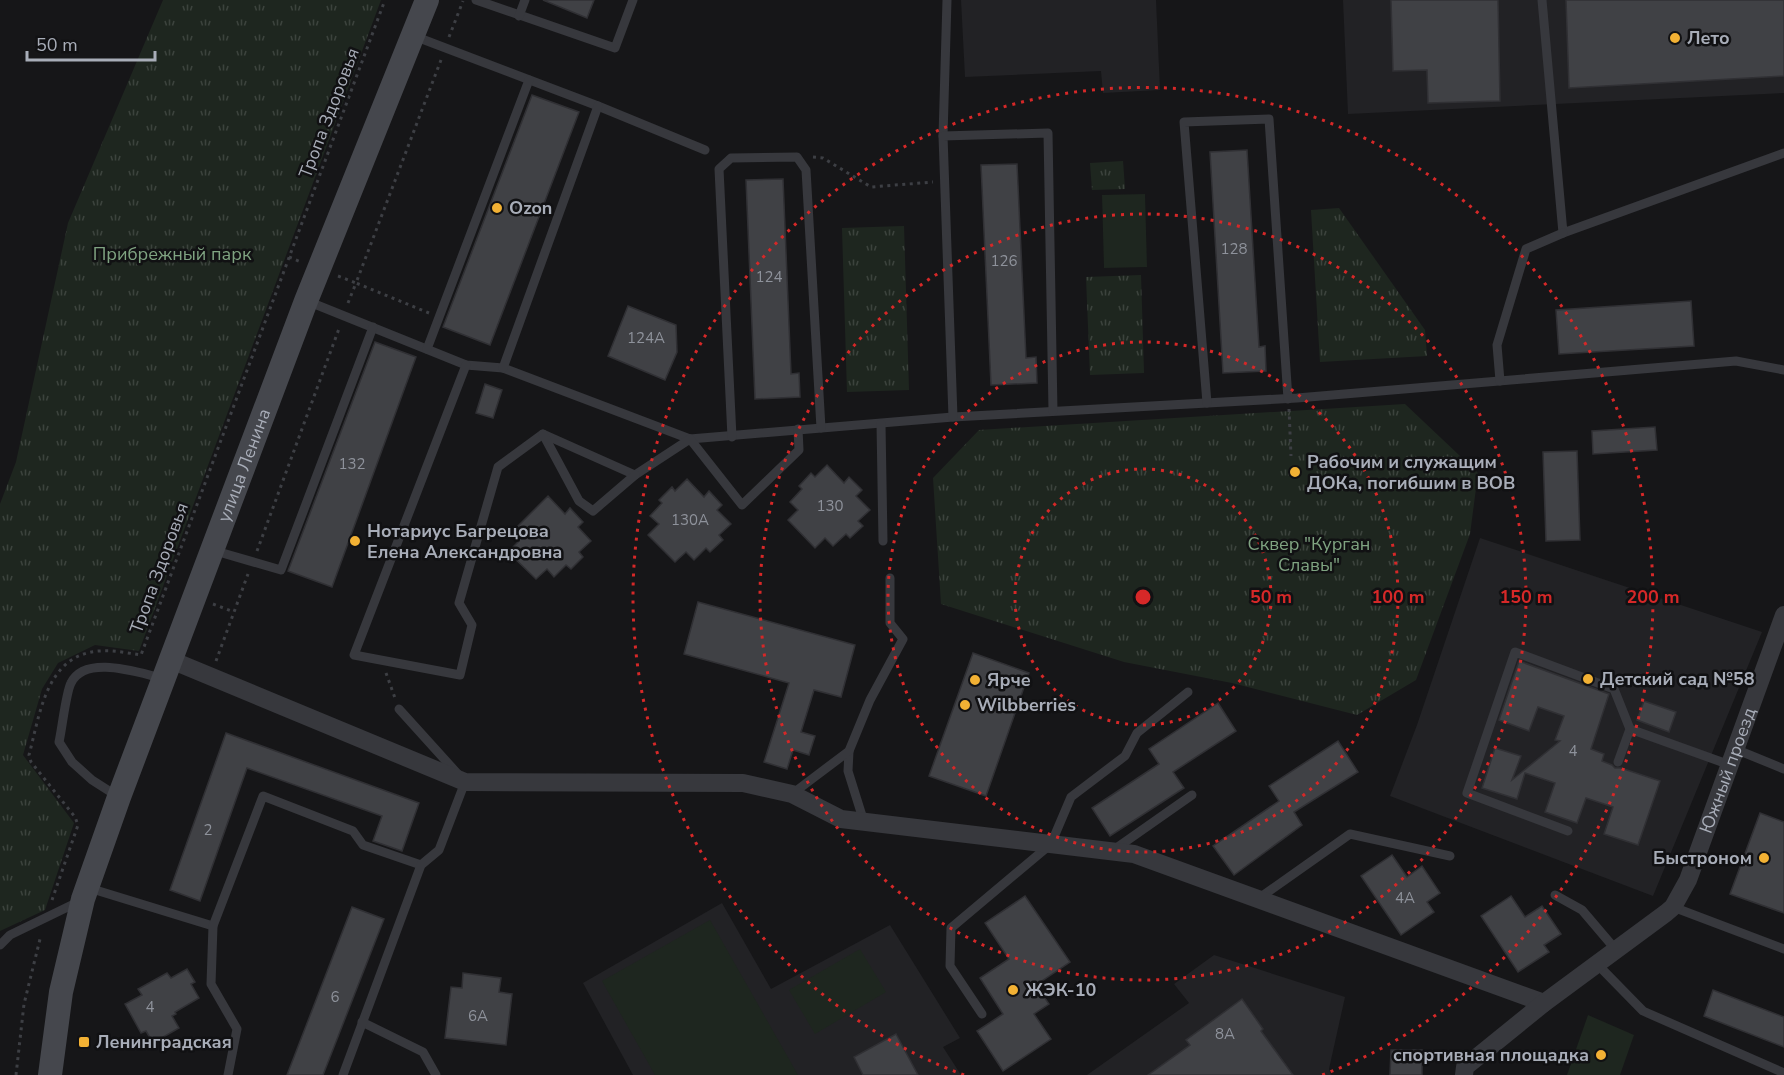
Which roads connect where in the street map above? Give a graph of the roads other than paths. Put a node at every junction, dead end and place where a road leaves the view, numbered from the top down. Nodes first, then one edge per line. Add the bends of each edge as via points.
1 (427, 0) edge
2 (476, 0) edge
3 (525, 0) edge
4 (633, 0) edge
5 (947, 0) edge
6 (1542, 0) edge
7 (519, 16) junction
8 (414, 36) junction
9 (529, 80) junction
10 (598, 106) junction
11 (943, 136) junction
12 (705, 150) dead end
13 (1784, 153) edge
14 (1563, 233) junction
15 (306, 301) junction
16 (373, 327) junction
17 (427, 349) junction
18 (466, 365) junction
19 (503, 368) junction
20 (1784, 370) edge
21 (1500, 381) junction
22 (1288, 399) junction
23 (1207, 403) junction
24 (1053, 411) junction
25 (953, 417) junction
26 (881, 424) junction
27 (821, 428) junction
28 (798, 429) junction
29 (543, 434) junction
30 (732, 436) junction
31 (690, 439) junction
32 (636, 475) junction
33 (883, 541) dead end
34 (212, 550) junction
35 (890, 578) dead end
36 (1784, 615) edge
37 (168, 670) junction
38 (1188, 692) dead end
39 (399, 709) road end
40 (1630, 729) junction
41 (849, 751) junction
42 (1732, 757) junction
43 (1618, 762) dead end
44 (1784, 769) edge
45 (465, 782) junction
46 (792, 794) junction
47 (1192, 795) dead end
48 (119, 797) junction
49 (864, 822) junction
50 (1568, 831) dead end
51 (1051, 844) junction
52 (1113, 851) junction
53 (1450, 856) dead end
54 (421, 866) junction
55 (85, 893) junction
56 (1555, 895) dead end
57 (1258, 899) junction
58 (1673, 907) junction
59 (213, 926) junction
60 (0, 945) edge
61 (1784, 949) edge
62 (1616, 950) junction
63 (1598, 964) junction
64 (1544, 1003) junction
65 (982, 1014) dead end
66 (363, 1022) junction
67 (1784, 1073) edge
68 (50, 1075) edge
69 (228, 1075) edge
70 (343, 1075) edge
71 (436, 1075) edge
72 (1464, 1075) edge

1 - 8 street, улица Ленина
2 - 7 lane
3 - 7 lane
4 - 7 lane via 615,48
5 - 11 lane
6 - 14 lane
8 - 9 lane
8 - 15 street, улица Ленина
9 - 10 lane
9 - 17 lane
10 - 12 lane
10 - 19 lane
11 - 24 lane via 1048,133
11 - 25 lane
13 - 14 lane
14 - 21 lane via 1526,249 1497,345
15 - 16 lane
15 - 34 street, улица Ленина
16 - 17 lane
16 - 34 lane via 281,570
17 - 18 lane
18 - 19 lane
18 - 29 lane via 354,655 459,675 472,625 459,603 498,467
19 - 31 lane
20 - 21 lane via 1736,361
21 - 22 lane
22 - 23 lane
22 - 23 lane via 1269,119 1184,122
23 - 24 lane
24 - 25 lane
25 - 26 lane
26 - 27 lane
26 - 33 lane
27 - 28 lane
27 - 30 lane via 806,170 796,157 731,158 719,169
28 - 30 lane
28 - 31 lane via 799,450 742,505
29 - 32 lane
29 - 32 lane via 579,501 593,511
30 - 31 lane
31 - 32 lane
34 - 37 street, улица Ленина
35 - 41 lane via 890,623 903,639 870,700
36 - 42 street, Южный проезд
37 - 45 street via 211,677
37 - 48 street, улица Ленина
37 - 48 lane via 104,666 81,673 71,682 59,742 72,762
38 - 51 lane via 1137,733 1125,756 1071,797
39 - 45 lane
40 - 42 lane
40 - 43 lane
40 - 50 lane via 1614,689 1515,652 1467,792
41 - 46 lane
41 - 49 lane via 848,771
42 - 44 lane
42 - 58 street, Южный проезд via 1688,880
45 - 46 street via 743,783
45 - 54 lane via 439,850
46 - 49 street via 841,819
47 - 52 lane
48 - 55 street, улица Ленина
49 - 51 street
51 - 52 street
51 - 65 lane via 951,928 950,966
52 - 57 street via 1134,854
53 - 57 lane via 1350,834
54 - 59 lane via 363,845 353,831 263,796
54 - 66 lane
55 - 59 lane
55 - 60 lane via 10,935
55 - 68 street, улица Ленина via 61,992
56 - 62 lane via 1582,910
57 - 64 street
58 - 61 lane
58 - 62 street, Южный проезд
59 - 69 lane via 211,984 237,1029
62 - 63 street, Южный проезд
63 - 64 street, Южный проезд
63 - 67 lane via 1643,1011
64 - 72 street, Южный проезд via 1465,1067
66 - 70 lane
66 - 71 lane via 423,1052

